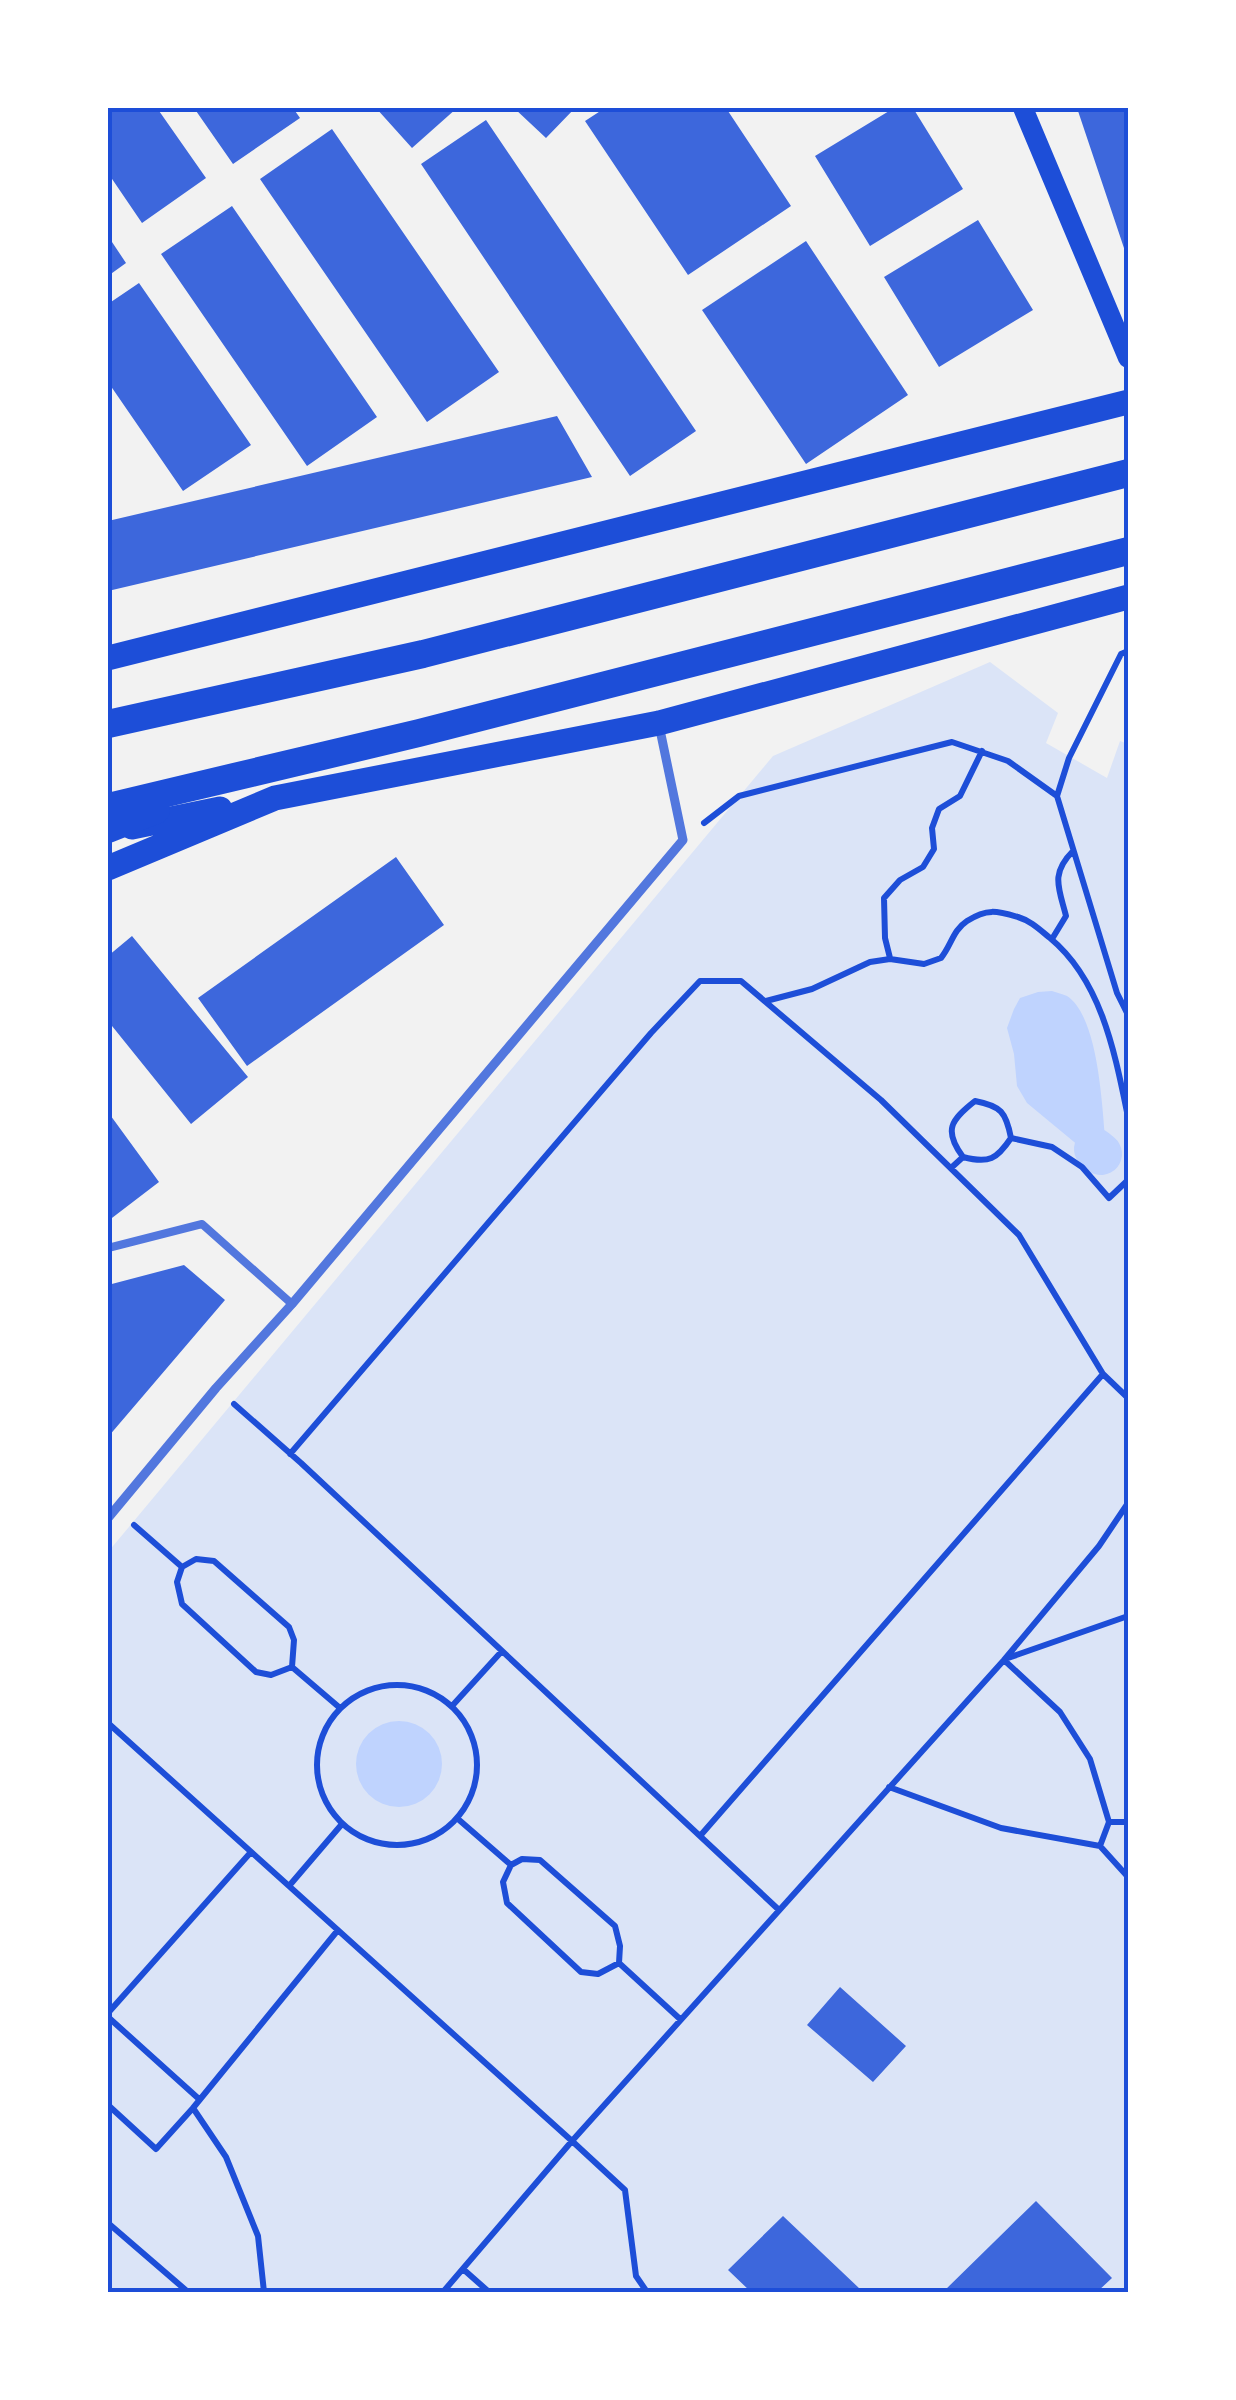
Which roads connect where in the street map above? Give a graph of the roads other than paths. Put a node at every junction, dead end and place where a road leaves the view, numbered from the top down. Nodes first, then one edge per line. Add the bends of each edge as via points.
1 (1022, 108) edge
2 (1128, 358) edge
3 (1128, 402) edge
4 (1128, 473) edge
5 (1128, 552) edge
6 (1128, 597) edge
7 (108, 658) edge
8 (659, 723) junction
9 (108, 724) edge
10 (260, 771) junction
11 (274, 798) junction
12 (108, 807) edge
13 (108, 830) edge
14 (108, 868) edge
15 (108, 1248) edge
16 (292, 1304) junction
17 (108, 1518) edge

1 - 2 main road
3 - 7 main road
4 - 9 highway via 422,654
5 - 10 highway
6 - 8 main road via 1042,630
8 - 11 main road
8 - 16 street via 683,840
10 - 12 highway
10 - 13 highway
11 - 13 main road
11 - 14 main road
15 - 16 lane via 202,1224
16 - 17 street

